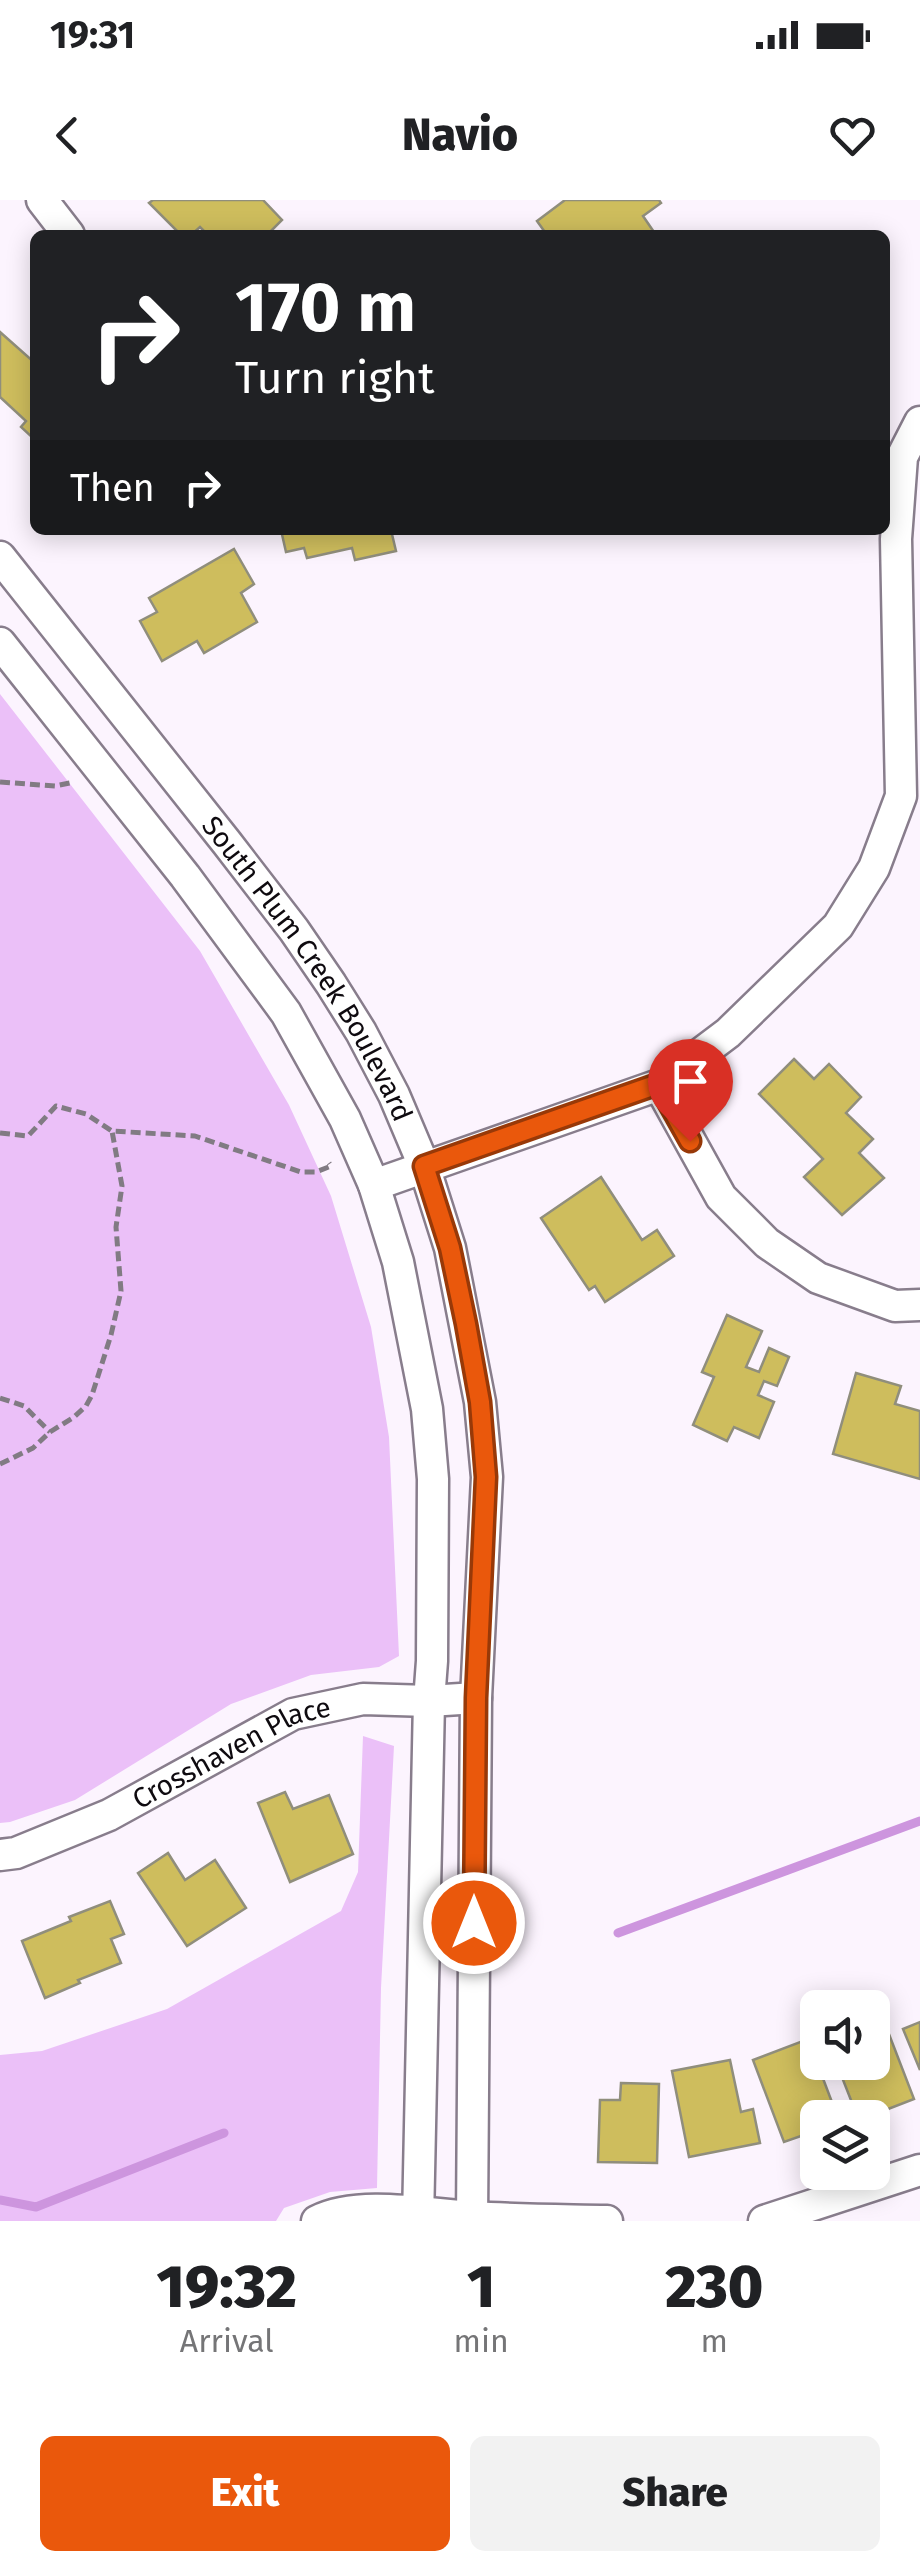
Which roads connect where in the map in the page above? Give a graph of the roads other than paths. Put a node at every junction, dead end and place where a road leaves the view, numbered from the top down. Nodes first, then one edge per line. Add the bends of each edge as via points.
1 (42, 200) edge
2 (66, 230) edge
3 (920, 422) edge
4 (0, 557) edge
5 (0, 642) edge
6 (658, 1084) junction
7 (424, 1166) junction
8 (374, 1185) junction
9 (920, 1305) edge
10 (476, 1698) junction
11 (429, 1702) junction
12 (0, 1855) edge
13 (920, 2170) edge
14 (418, 2216) edge
15 (473, 2219) edge
16 (317, 2221) edge
17 (607, 2221) edge
18 (764, 2221) edge

1 - 2 street
3 - 6 street via 902,457 896,539 901,796 874,868 838,926 728,1033
4 - 7 street, South Plum Creek Boulevard via 303,943 360,1032
5 - 8 street, South Plum Creek Boulevard via 286,1013
6 - 7 street
6 - 9 street via 721,1197 767,1243 818,1278 894,1306
7 - 8 street
7 - 10 street, South Plum Creek Boulevard via 450,1248 480,1402 486,1477
8 - 11 street, South Plum Creek Boulevard via 398,1262 427,1409 433,1479
10 - 11 street, Crosshaven Place
10 - 15 street, South Plum Creek Boulevard
11 - 12 street, Crosshaven Place via 364,1699 293,1714 109,1815
11 - 14 street, South Plum Creek Boulevard
13 - 18 street
14 - 15 street
14 - 16 street via 387,2210
15 - 17 street

